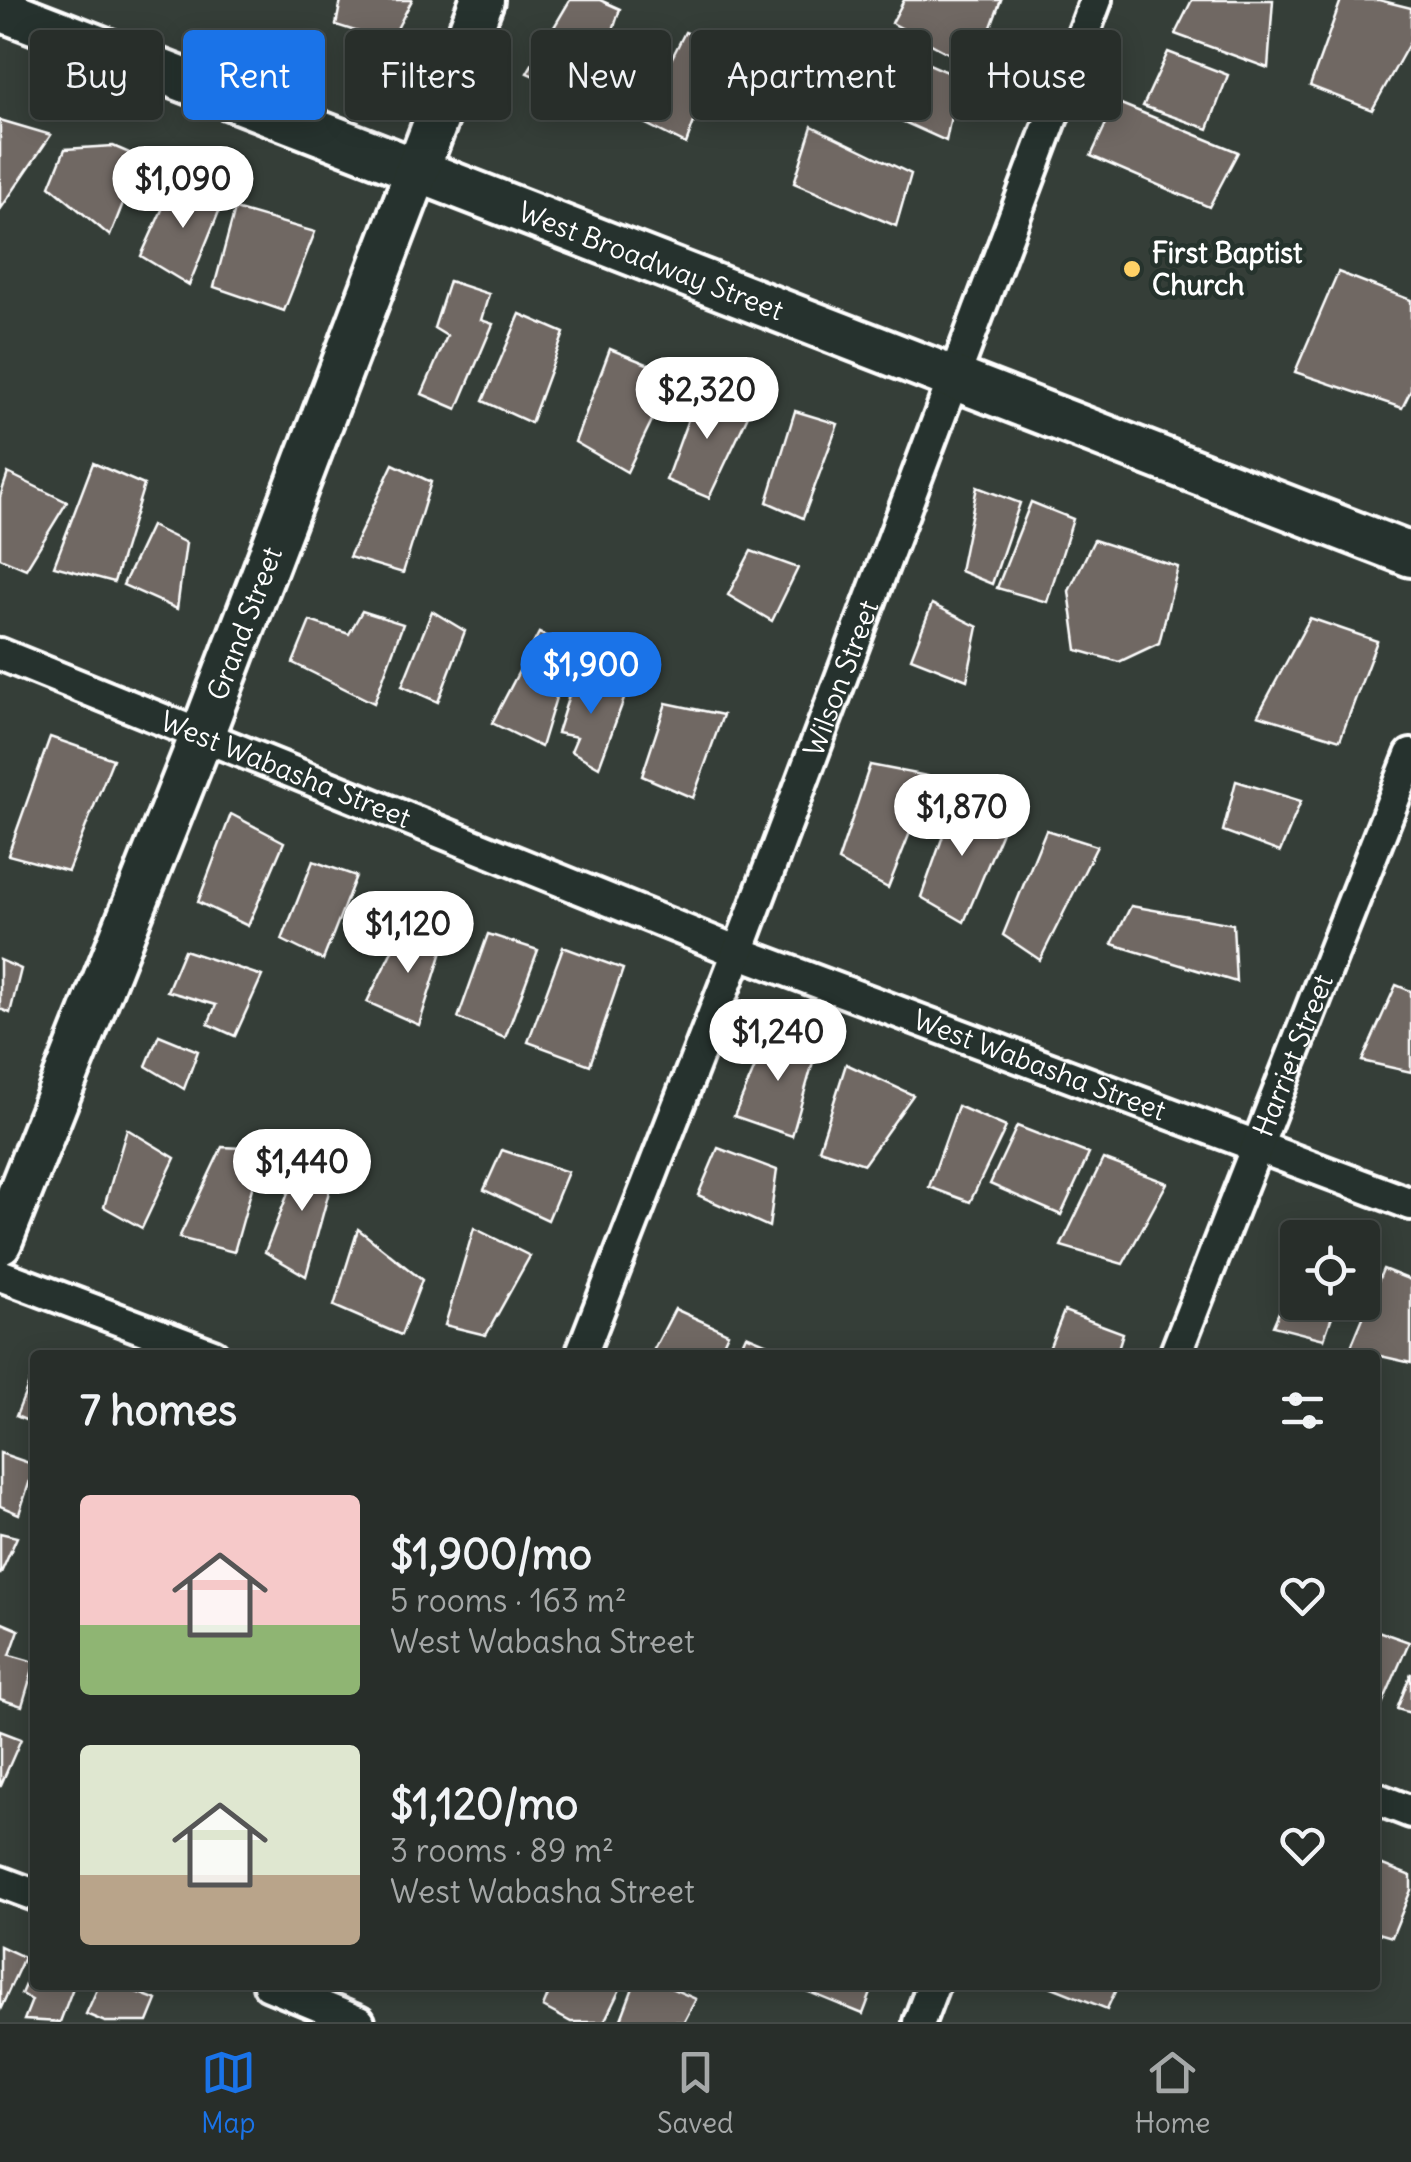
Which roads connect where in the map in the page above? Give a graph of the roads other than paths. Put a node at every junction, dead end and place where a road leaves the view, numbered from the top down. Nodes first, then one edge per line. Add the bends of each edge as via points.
1 (482, 0) edge
2 (1096, 0) edge
3 (0, 9) edge
4 (419, 171) junction
5 (952, 376) junction
6 (1411, 555) edge
7 (0, 654) edge
8 (202, 736) junction
9 (1411, 755) edge
10 (738, 952) junction
11 (1254, 1148) junction
12 (1411, 1204) edge
13 (0, 1242) edge
14 (0, 1275) edge
15 (200, 1350) edge
16 (583, 1350) edge
17 (1176, 1350) edge
18 (1380, 1800) edge
19 (1411, 1812) edge
20 (0, 1882) edge
21 (30, 1893) edge
22 (283, 1990) edge
23 (931, 1990) edge
24 (324, 2005) edge
25 (359, 2022) edge
26 (919, 2022) edge

1 - 4 main road, Grand Street
2 - 5 street, Wilson Street
3 - 4 main road, West Broadway Street
4 - 5 main road, West Broadway Street
4 - 8 main road, Grand Street
5 - 6 main road, West Broadway Street
5 - 10 street, Wilson Street
7 - 8 street, West Wabasha Street
8 - 10 street, West Wabasha Street
8 - 13 main road, Grand Street
9 - 11 street, Harriet Street
10 - 11 street, West Wabasha Street
10 - 16 street, Wilson Street
11 - 12 street, West Wabasha Street
11 - 17 street, Harriet Street
14 - 15 street
18 - 19 street
20 - 21 street
22 - 24 street
23 - 26 street
24 - 25 street

